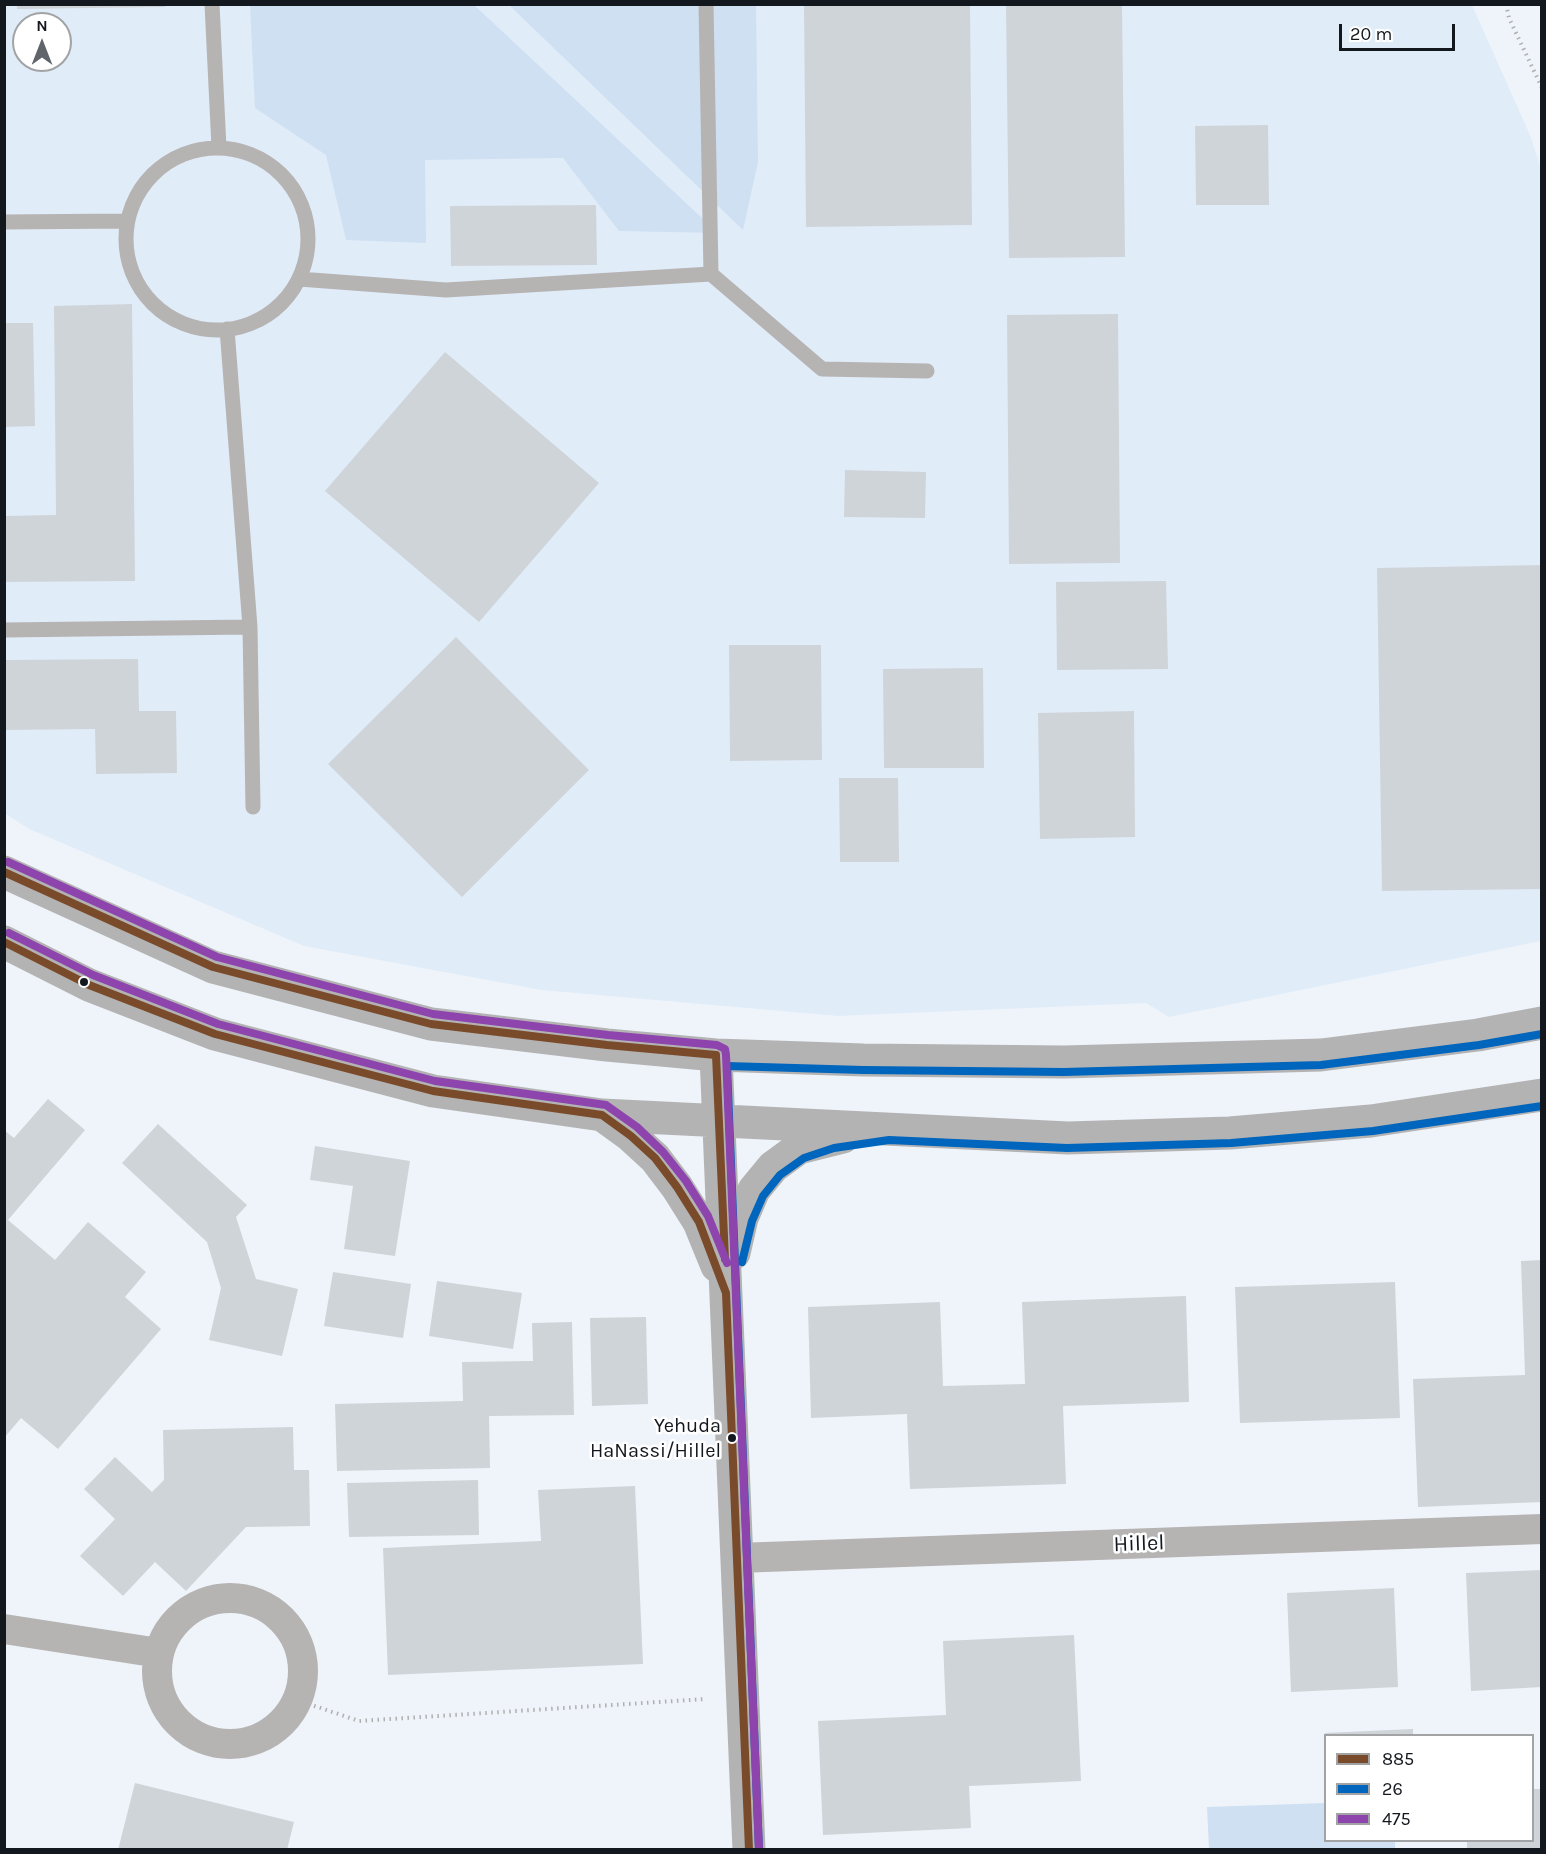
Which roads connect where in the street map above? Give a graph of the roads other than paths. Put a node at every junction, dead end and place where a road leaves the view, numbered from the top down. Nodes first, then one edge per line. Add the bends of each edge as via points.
1 (212, 4) edge
2 (706, 4) edge
3 (219, 148) junction
4 (127, 221) junction
5 (4, 222) edge
6 (711, 274) junction
7 (299, 279) junction
8 (226, 329) junction
9 (927, 371) dead end
10 (250, 627) junction
11 (4, 630) edge
12 (253, 807) dead end
13 (4, 872) edge
14 (4, 942) edge
15 (1542, 1023) edge
16 (716, 1054) junction
17 (1542, 1095) edge
18 (602, 1115) junction
19 (718, 1121) junction
20 (888, 1129) junction
21 (726, 1293) junction
22 (1542, 1529) edge
23 (737, 1558) junction
24 (4, 1629) edge
25 (159, 1653) junction
26 (750, 1850) edge

1 - 3 lane
2 - 6 lane
3 - 4 lane via 187,153 159,168 138,192
3 - 7 lane via 249,153 275,169 295,192 306,220 308,250
4 - 5 lane
4 - 8 lane via 126,249 134,277 149,301 171,318 198,328
6 - 7 lane via 446,290
6 - 9 lane via 822,369
7 - 8 lane via 281,304 256,322
8 - 10 lane
10 - 11 lane
10 - 12 lane
13 - 16 street via 213,968 420,1021 607,1045
14 - 18 street via 89,985 215,1034 433,1091
15 - 16 street via 1321,1055 1052,1062
16 - 19 street
17 - 20 street via 1371,1120 1230,1133 1068,1138
18 - 19 street
18 - 21 street via 655,1158 677,1187 699,1222
19 - 20 street
19 - 21 street
20 - 21 street via 799,1148 772,1167 754,1190 742,1218
21 - 23 street
22 - 23 street, Hillel
23 - 26 street
24 - 25 street
25 - 25 street via 168,1632 184,1614 204,1603 226,1598 250,1600 271,1610 288,1625 304,1668 301,1691 290,1714 272,1732 249,1742 223,1744 199,1737 178,1723 164,1702 157,1678

